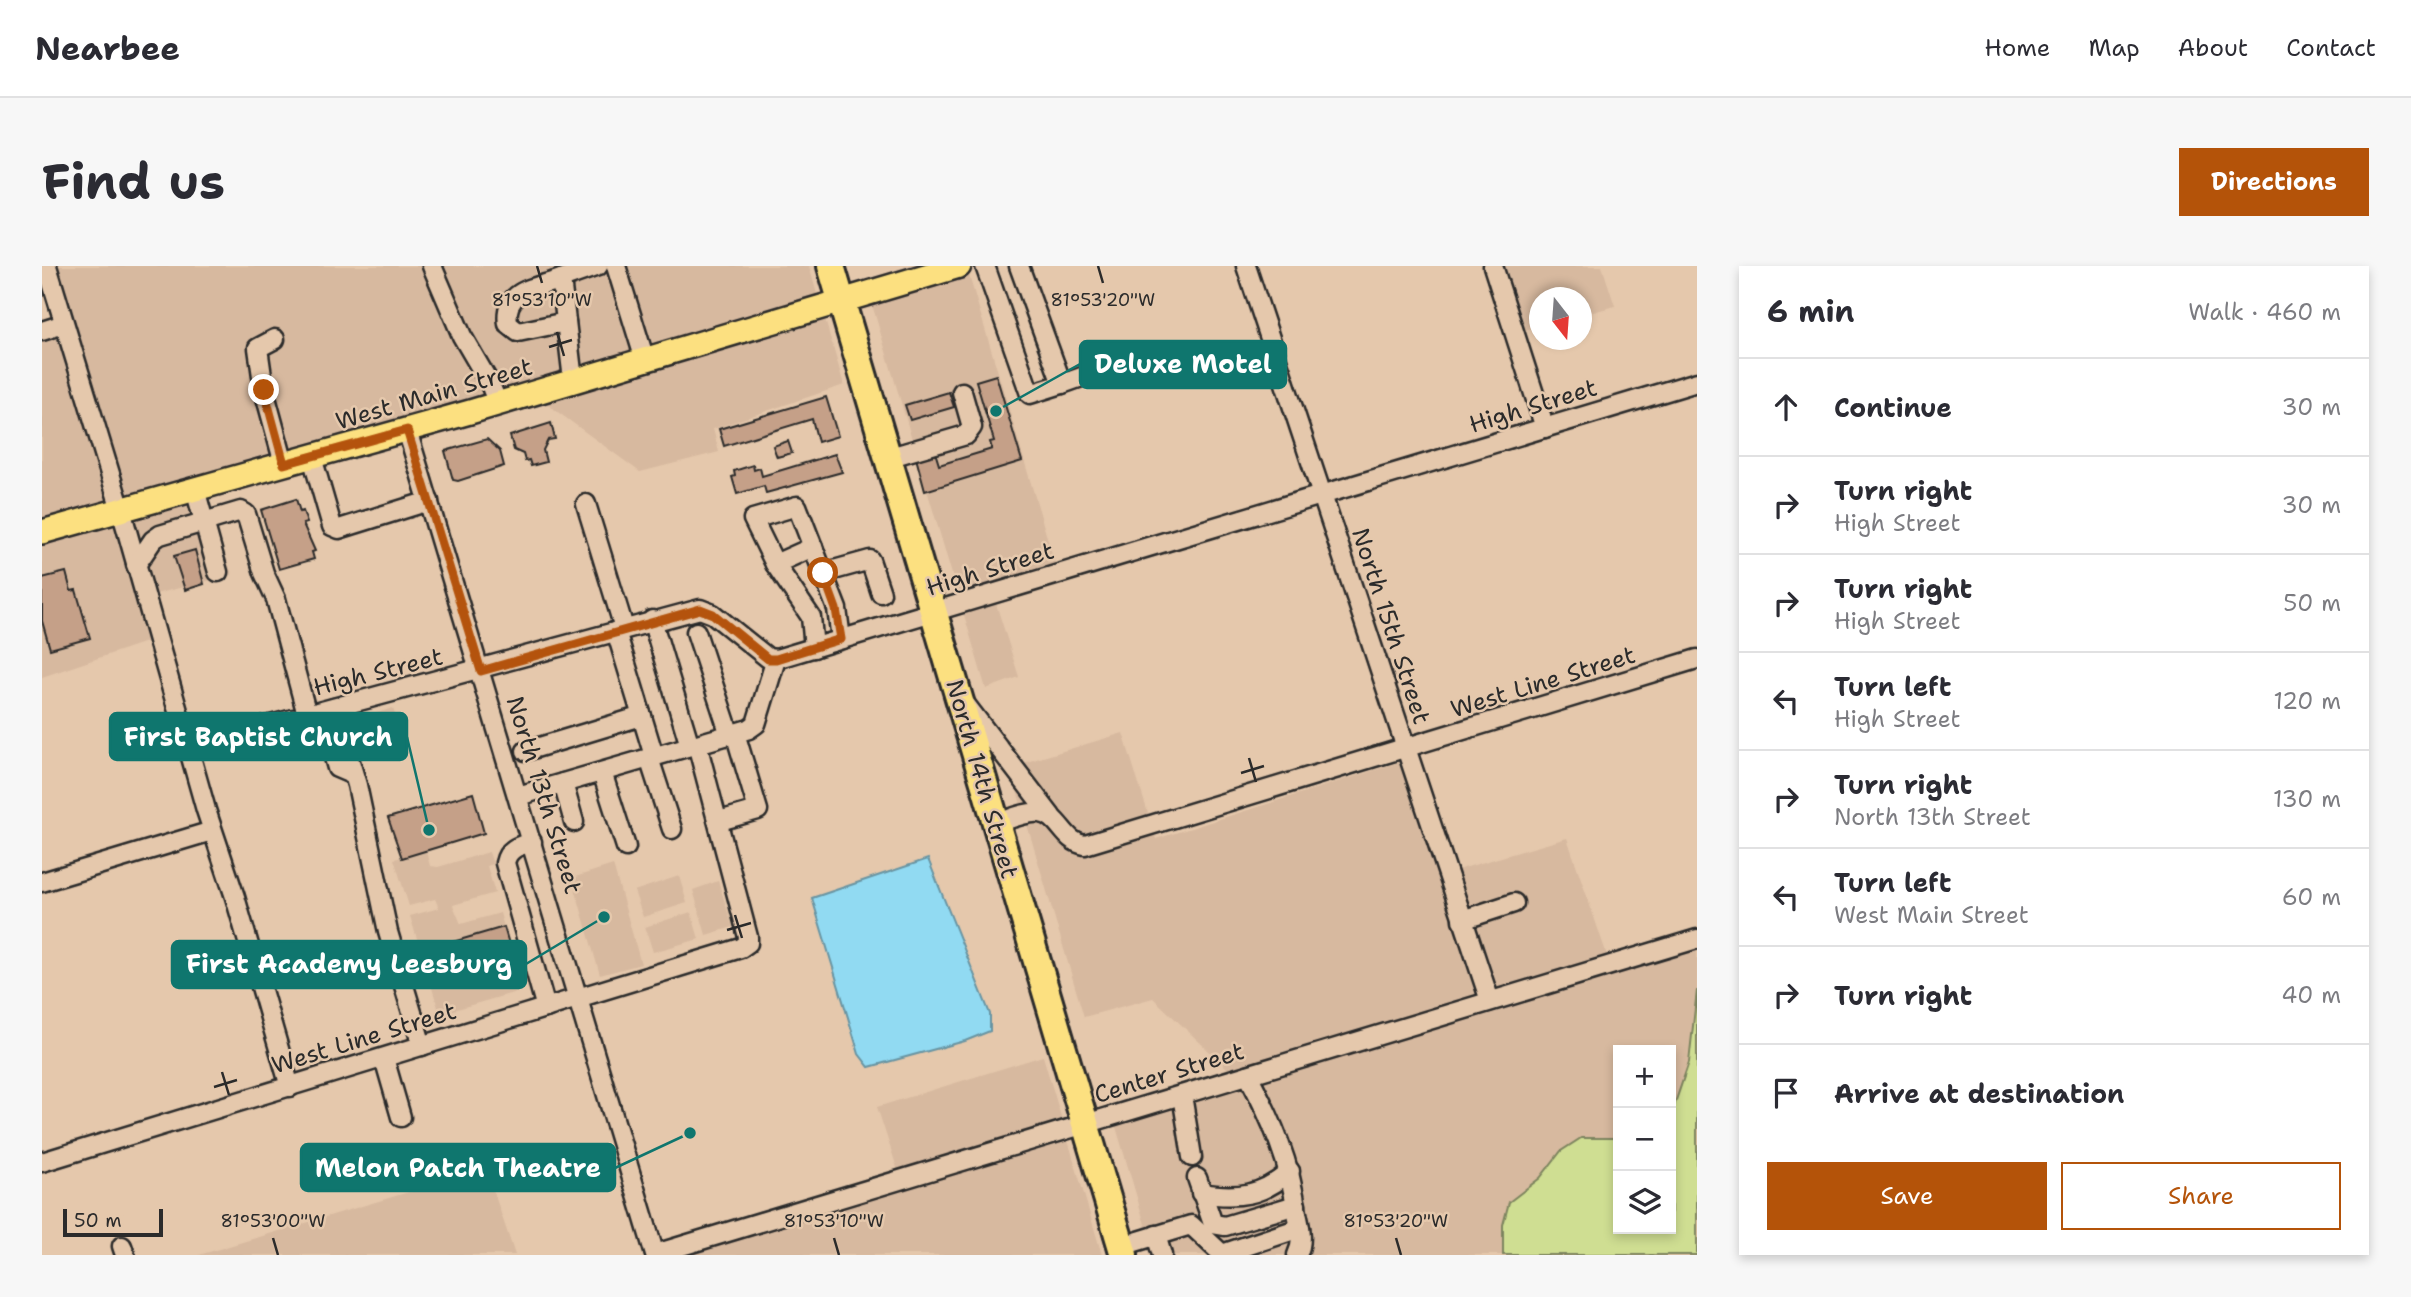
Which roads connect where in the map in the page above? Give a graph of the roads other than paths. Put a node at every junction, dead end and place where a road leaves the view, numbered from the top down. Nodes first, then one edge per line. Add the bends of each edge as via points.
1 (47, 266) edge
2 (432, 266) edge
3 (598, 266) edge
4 (616, 266) edge
5 (831, 266) edge
6 (960, 266) edge
7 (985, 266) edge
8 (1019, 266) edge
9 (1246, 266) edge
10 (1493, 266) edge
11 (561, 279) junction
12 (842, 302) junction
13 (566, 322) junction
14 (64, 324) junction
15 (42, 331) edge
16 (275, 339) dead end
17 (1138, 357) dead end
18 (645, 360) junction
19 (573, 380) junction
20 (1697, 382) edge
21 (1062, 384) junction
22 (962, 393) dead end
23 (498, 404) junction
24 (1545, 428) junction
25 (407, 430) junction
26 (312, 457) junction
27 (887, 458) junction
28 (284, 464) junction
29 (195, 489) junction
30 (1322, 495) junction
31 (429, 501) junction
32 (586, 504) dead end
33 (121, 510) junction
34 (204, 522) junction
35 (42, 532) edge
36 (813, 547) junction
37 (775, 564) junction
38 (136, 565) junction
39 (218, 572) dead end
40 (823, 573) junction
41 (881, 593) dead end
42 (932, 612) junction
43 (652, 620) junction
44 (620, 630) junction
45 (696, 632) dead end
46 (841, 639) junction
47 (814, 648) junction
48 (776, 659) junction
49 (1697, 659) edge
50 (481, 671) junction
51 (957, 692) junction
52 (314, 714) junction
53 (642, 716) junction
54 (732, 734) junction
55 (693, 745) junction
56 (187, 747) junction
57 (1405, 749) junction
58 (526, 751) dead end
59 (652, 757) junction
60 (602, 772) junction
61 (563, 783) junction
62 (518, 796) junction
63 (1051, 817) junction
64 (719, 821) junction
65 (574, 822) dead end
66 (995, 824) junction
67 (672, 829) dead end
68 (212, 831) junction
69 (532, 842) junction
70 (626, 847) dead end
71 (42, 882) edge
72 (1514, 903) dead end
73 (1462, 920) junction
74 (1697, 939) edge
75 (579, 997) junction
76 (1490, 1001) junction
77 (546, 1008) junction
78 (422, 1046) junction
79 (384, 1058) junction
80 (1248, 1075) junction
81 (290, 1087) junction
82 (1182, 1095) junction
83 (401, 1117) dead end
84 (1085, 1124) junction
85 (1192, 1157) dead end
86 (42, 1162) edge
87 (1290, 1171) junction
88 (1296, 1205) junction
89 (1300, 1228) junction
90 (1156, 1235) junction
91 (1123, 1251) edge
92 (655, 1254) edge
93 (1162, 1255) edge
94 (1221, 1255) edge
95 (1297, 1255) edge

1 - 14 street
2 - 23 street via 461,336
3 - 11 street
4 - 18 street
5 - 12 highway, North 14th Street
6 - 12 main road, West Main Street
7 - 21 street via 1030,394
8 - 21 street
9 - 30 street, North 15th Street
10 - 24 street
11 - 13 street
11 - 13 street via 514,297 506,310 508,324 518,332
12 - 18 main road, West Main Street
12 - 27 highway, North 14th Street
13 - 19 street
14 - 15 street
14 - 33 street
16 - 28 street via 258,348
17 - 21 street
18 - 19 main road, West Main Street
19 - 23 main road, West Main Street
20 - 24 street, High Street
22 - 27 street via 972,427 966,435
23 - 25 main road, West Main Street
24 - 30 street, High Street
25 - 26 main road, West Main Street
25 - 31 street, North 13th Street
26 - 28 main road, West Main Street
26 - 31 street via 332,527 339,529
27 - 42 highway, North 14th Street
28 - 29 main road, West Main Street
29 - 33 main road, West Main Street
29 - 34 street
30 - 42 street, High Street
30 - 57 street, North 15th Street
31 - 50 street, North 13th Street
32 - 44 street
33 - 35 main road, West Main Street
33 - 38 street
34 - 38 street via 160,535
34 - 39 street
34 - 52 street via 241,511 246,514
36 - 37 street
36 - 37 street via 797,506 752,519
36 - 40 street
37 - 47 street via 811,617
38 - 56 street
40 - 41 street via 870,560
40 - 46 street
42 - 46 street, High Street
42 - 51 highway, North 14th Street
43 - 44 street, High Street
43 - 48 street, High Street via 700,609 713,614 768,659
43 - 55 street
44 - 50 street, High Street
44 - 53 street
45 - 54 street
46 - 47 street, High Street
47 - 48 street, High Street
48 - 54 street via 756,724
49 - 57 street, West Line Street
50 - 52 street, High Street
50 - 62 street, North 13th Street
51 - 63 street, West Line Street
51 - 66 highway, North 14th Street
52 - 56 street, High Street
52 - 78 street via 360,797 388,932
53 - 58 street
53 - 59 street
54 - 55 street
54 - 64 street via 758,810
55 - 59 street
55 - 64 street
56 - 68 street
57 - 63 street, West Line Street via 1084,845 1066,838
57 - 73 street, North 15th Street
59 - 60 street
59 - 67 street
60 - 61 street
60 - 70 street
61 - 62 street
61 - 65 street
62 - 69 street, North 13th Street
63 - 66 street via 1039,813
64 - 75 street, West Line Street via 748,943
66 - 84 highway, North 14th Street
68 - 71 street
68 - 81 street
69 - 75 street, North 13th Street
69 - 77 street via 514,848 505,863
72 - 73 street
73 - 76 street, North 15th Street
74 - 76 street, Center Street
75 - 77 street, West Line Street
75 - 92 street, North 13th Street
76 - 80 street, Center Street
77 - 78 street, West Line Street
78 - 79 street, West Line Street
79 - 81 street, West Line Street
79 - 83 street
80 - 82 street, Center Street
80 - 87 street via 1276,1128
81 - 86 street, West Line Street
82 - 84 street, Center Street
82 - 85 street
84 - 91 highway, North 14th Street
84 - 92 street, Center Street
87 - 88 street
87 - 88 street via 1275,1185 1248,1196 1223,1196 1199,1185 1213,1224 1225,1226
88 - 89 street
89 - 94 street
89 - 95 street
90 - 91 street
90 - 93 street
90 - 94 street via 1191,1225

